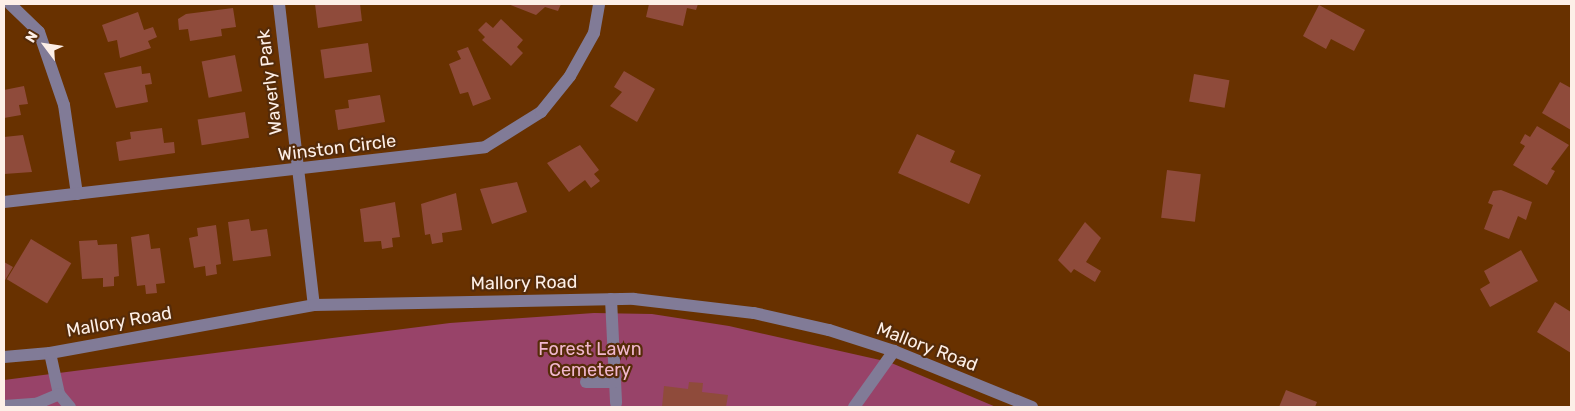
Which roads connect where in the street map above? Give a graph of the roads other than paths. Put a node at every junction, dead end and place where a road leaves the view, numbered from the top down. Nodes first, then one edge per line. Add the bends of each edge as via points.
1 (10, 4) edge
2 (279, 4) edge
3 (599, 4) edge
4 (298, 171) junction
5 (77, 194) junction
6 (4, 202) edge
7 (610, 299) junction
8 (314, 305) junction
9 (894, 350) junction
10 (50, 353) junction
11 (4, 357) edge
12 (586, 382) dead end
13 (615, 382) junction
14 (59, 394) junction
15 (616, 403) dead end
16 (4, 406) edge
17 (70, 407) edge
18 (854, 407) edge
19 (1032, 407) edge

1 - 5 street via 39,32 64,105
2 - 4 street, Waverly Park
3 - 4 street, Winston Circle via 594,32 570,76 541,112 484,147
4 - 5 street, Winston Circle
4 - 8 street, Waverly Park
5 - 6 street, Winston Circle
7 - 8 street, Mallory Road
7 - 9 street, Mallory Road via 754,313
7 - 13 street
8 - 10 street, Mallory Road
9 - 18 street
9 - 19 street, Mallory Road
10 - 11 street, Mallory Road
10 - 14 street
12 - 13 street
13 - 15 street
14 - 16 street via 36,404
14 - 17 street

